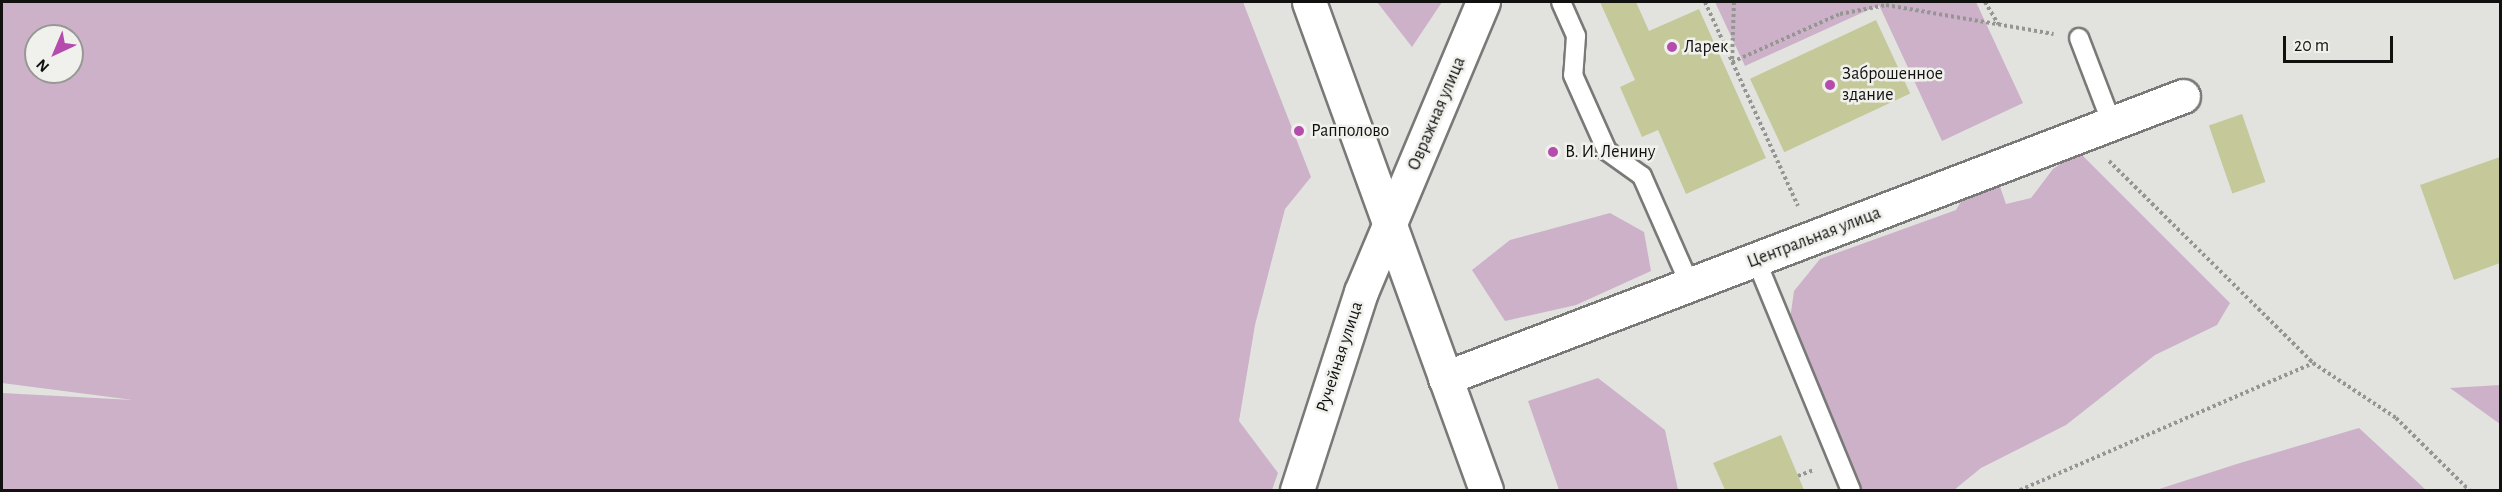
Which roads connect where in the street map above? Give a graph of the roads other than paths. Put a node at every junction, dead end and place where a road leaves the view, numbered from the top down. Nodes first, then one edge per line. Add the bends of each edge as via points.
1 (1309, 2) edge
2 (1483, 2) edge
3 (1561, 2) edge
4 (2079, 38) road end
5 (2183, 96) dead end
6 (2097, 129) junction
7 (1389, 225) junction
8 (1756, 260) junction
9 (1690, 285) junction
10 (1444, 378) junction
11 (1297, 490) edge
12 (1486, 490) edge
13 (1851, 490) edge

1 - 7 street
2 - 7 street, Овражная улица
3 - 9 lane via 1576,36 1573,75 1607,151 1642,176
4 - 6 lane
5 - 6 street, Центральная улица
6 - 8 street, Центральная улица
7 - 10 street
7 - 11 street, Ручейная улица via 1361,292
8 - 9 street, Центральная улица
8 - 13 lane
9 - 10 street, Центральная улица
10 - 12 street

